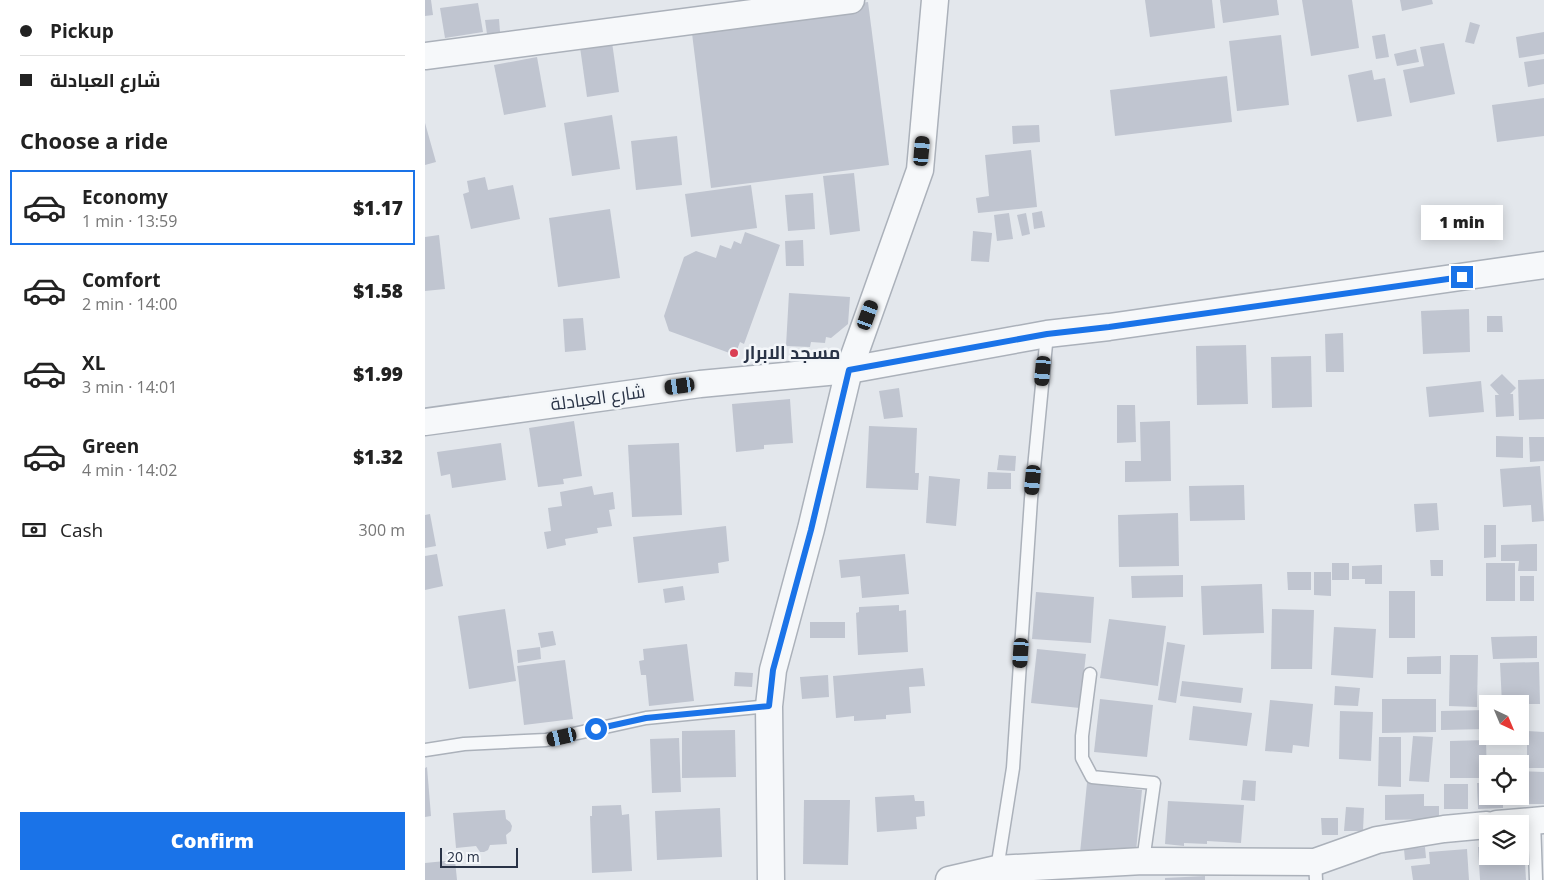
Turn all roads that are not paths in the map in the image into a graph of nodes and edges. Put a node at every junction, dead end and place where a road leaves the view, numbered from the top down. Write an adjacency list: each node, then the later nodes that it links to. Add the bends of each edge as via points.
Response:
1 (851, 0): 3 (street)
2 (935, 0): 6 (street, via 920,170)
3 (425, 56)
4 (1544, 266): 5 (street, شارع العبادلة)
5 (1047, 334): 6 (street, شارع العبادلة); 14 (lane, via 1031,499 1013,768)
6 (849, 370): 7 (street, شارع العبادلة, via 700,384); 9 (street, via 773,670)
7 (425, 422)
8 (1090, 674): 13 (lane, via 1082,758 1091,778 1154,783)
9 (769, 706): 10 (lane, via 646,718 546,740 464,744); 16 (street)
10 (425, 750)
11 (1539, 820): 18 (lane)
12 (1479, 826): 15 (street, via 1377,840)
13 (1143, 861): 14 (street); 15 (street)
14 (997, 869): 17 (street)
15 (1315, 871)
16 (771, 880)
17 (949, 880)
18 (1536, 880)

